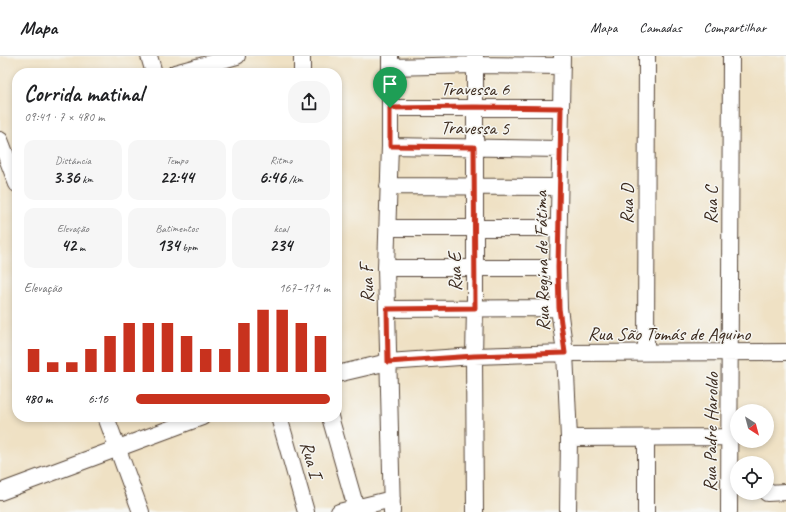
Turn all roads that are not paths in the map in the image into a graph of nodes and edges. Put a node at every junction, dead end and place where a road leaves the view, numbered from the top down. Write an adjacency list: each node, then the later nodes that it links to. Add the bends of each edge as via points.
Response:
1 (149, 56): 9 (street)
2 (237, 56): 10 (street)
3 (302, 56): 11 (street)
4 (647, 56): 32 (street, Rua D)
5 (731, 56): 35 (street, Rua C)
6 (474, 61): 7 (street); 8 (street); 12 (street, Rua E)
7 (562, 61): 14 (street, Rua Regina de Fátima)
8 (390, 62): 13 (street, Rua F)
9 (153, 68)
10 (193, 68)
11 (302, 68)
12 (474, 107): 13 (street, Travessa 6); 14 (street, Travessa 6); 17 (street, Rua E)
13 (390, 108): 16 (street, Rua F)
14 (561, 108): 18 (street, Rua Regina de Fátima)
15 (0, 140): 19 (street)
16 (390, 146): 17 (street, Travessa 5); 20 (street, Rua F)
17 (474, 147): 18 (street, Travessa 5); 22 (street, Rua E)
18 (560, 149): 21 (street, Rua Regina de Fátima)
19 (12, 171)
20 (388, 186): 22 (street); 23 (street, Rua F)
21 (559, 187): 22 (street); 25 (street, Rua Regina de Fátima)
22 (475, 188): 24 (street, Rua E)
23 (386, 228): 24 (street); 27 (street, Rua F)
24 (474, 228): 25 (street); 26 (street, Rua E)
25 (559, 228): 28 (street, Rua Regina de Fátima)
26 (474, 267): 27 (street); 28 (street); 29 (street, Rua E)
27 (386, 268): 31 (street, Rua F)
28 (558, 268): 30 (street, Rua Regina de Fátima)
29 (475, 308): 30 (street); 31 (street); 36 (street, Rua E)
30 (559, 308): 34 (street, Rua Regina de Fátima)
31 (387, 309): 37 (street, Rua F)
32 (646, 352): 34 (street, Rua São Tomás de Aquino); 35 (street, Rua São Tomás de Aquino)
33 (786, 352): 35 (street, Rua São Tomás de Aquino)
34 (565, 353): 36 (street, Rua São Tomás de Aquino); 43 (street, Rua Regina de Fátima)
35 (731, 353): 45 (street, Rua Padre Haroldo)
36 (474, 356): 37 (street, Rua São Tomás de Aquino); 55 (street, Rua E)
37 (388, 362): 38 (street, Rua São Tomás de Aquino); 50 (street, Rua F)
38 (342, 373)
39 (108, 422): 46 (street)
40 (188, 422): 46 (street)
41 (280, 422): 53 (street, Rua I)
42 (331, 422): 51 (street)
43 (569, 438): 44 (street); 56 (street, Rua Regina de Fátima)
44 (646, 438): 45 (street); 57 (street)
45 (729, 438): 58 (street, Rua Padre Haroldo)
46 (118, 448): 47 (street); 52 (street)
47 (0, 492)
48 (774, 492): 49 (street)
49 (786, 492)
50 (392, 506): 51 (street)
51 (356, 508): 54 (street)
52 (141, 512)
53 (306, 512)
54 (339, 512)
55 (475, 512)
56 (568, 512)
57 (646, 512)
58 (729, 512)

